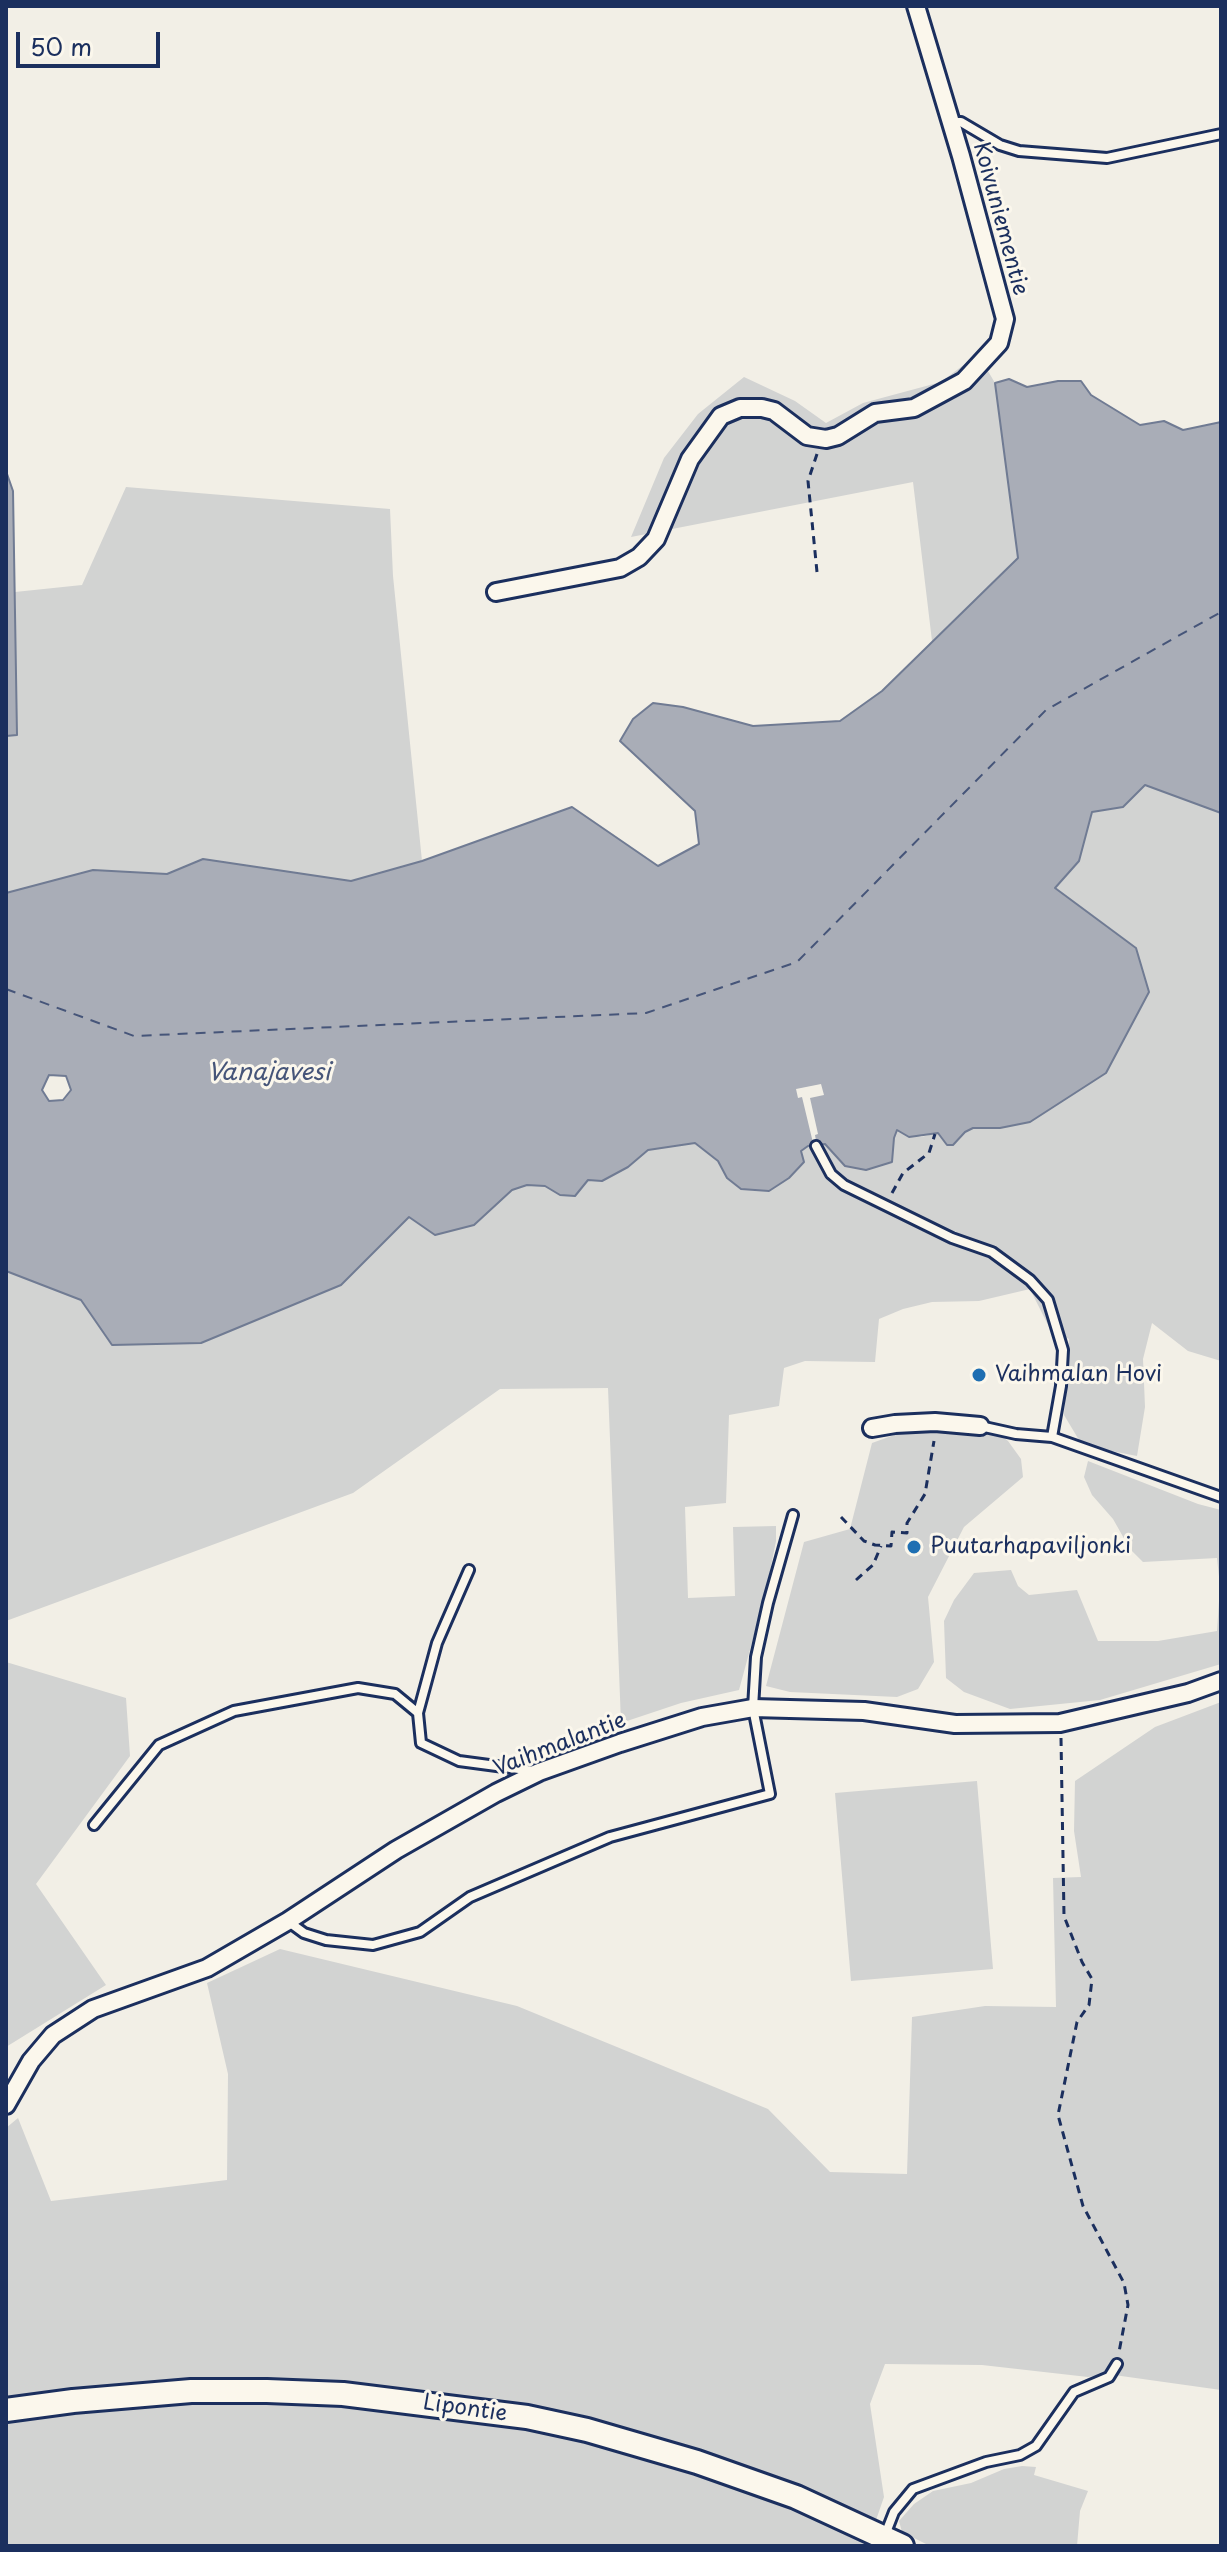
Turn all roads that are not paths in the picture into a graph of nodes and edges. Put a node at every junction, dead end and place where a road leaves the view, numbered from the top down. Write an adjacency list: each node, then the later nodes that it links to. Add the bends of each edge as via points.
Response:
1 (916, 6): 2 (street, Koivuniementie)
2 (950, 122): 3 (lane, via 961,122 1019,151 1107,158); 4 (street, Koivuniementie, via 1005,319 999,343 964,381 914,408 875,413 826,439 807,436 762,408 740,408 721,416 690,459 656,539 639,557 620,568)
3 (1221, 134)
4 (496, 592)
5 (816, 1146): 8 (lane, via 831,1174 858,1193 992,1252 1048,1300 1063,1350)
6 (980, 1426): 7 (street, via 935,1422); 8 (lane)
7 (872, 1428)
8 (1052, 1437): 9 (lane)
9 (1221, 1497)
10 (793, 1515): 13 (lane, via 756,1657)
11 (469, 1570): 14 (lane, via 437,1643)
12 (1221, 1681): 13 (street, Vaihmalantie, via 1060,1723 955,1724 864,1711)
13 (753, 1708): 15 (street, Vaihmalantie, via 702,1717); 17 (lane, via 770,1794 610,1837 470,1897 420,1932 373,1945 326,1940)
14 (418, 1713): 15 (lane, via 421,1743 459,1761); 16 (lane, via 395,1694 358,1688 234,1711 159,1745)
15 (539, 1772): 17 (street, Vaihmalantie, via 396,1850)
16 (94, 1825)
17 (288, 1921): 18 (street, Vaihmalantie, via 207,1968 93,2009 53,2035)
18 (6, 2105)
19 (1117, 2364): 21 (lane, via 1109,2377 1074,2392 1036,2446 913,2489 894,2512)
20 (6, 2410): 21 (street, Lipontie, via 191,2391 343,2394 477,2409 587,2430 697,2462 796,2497)
21 (894, 2541)

